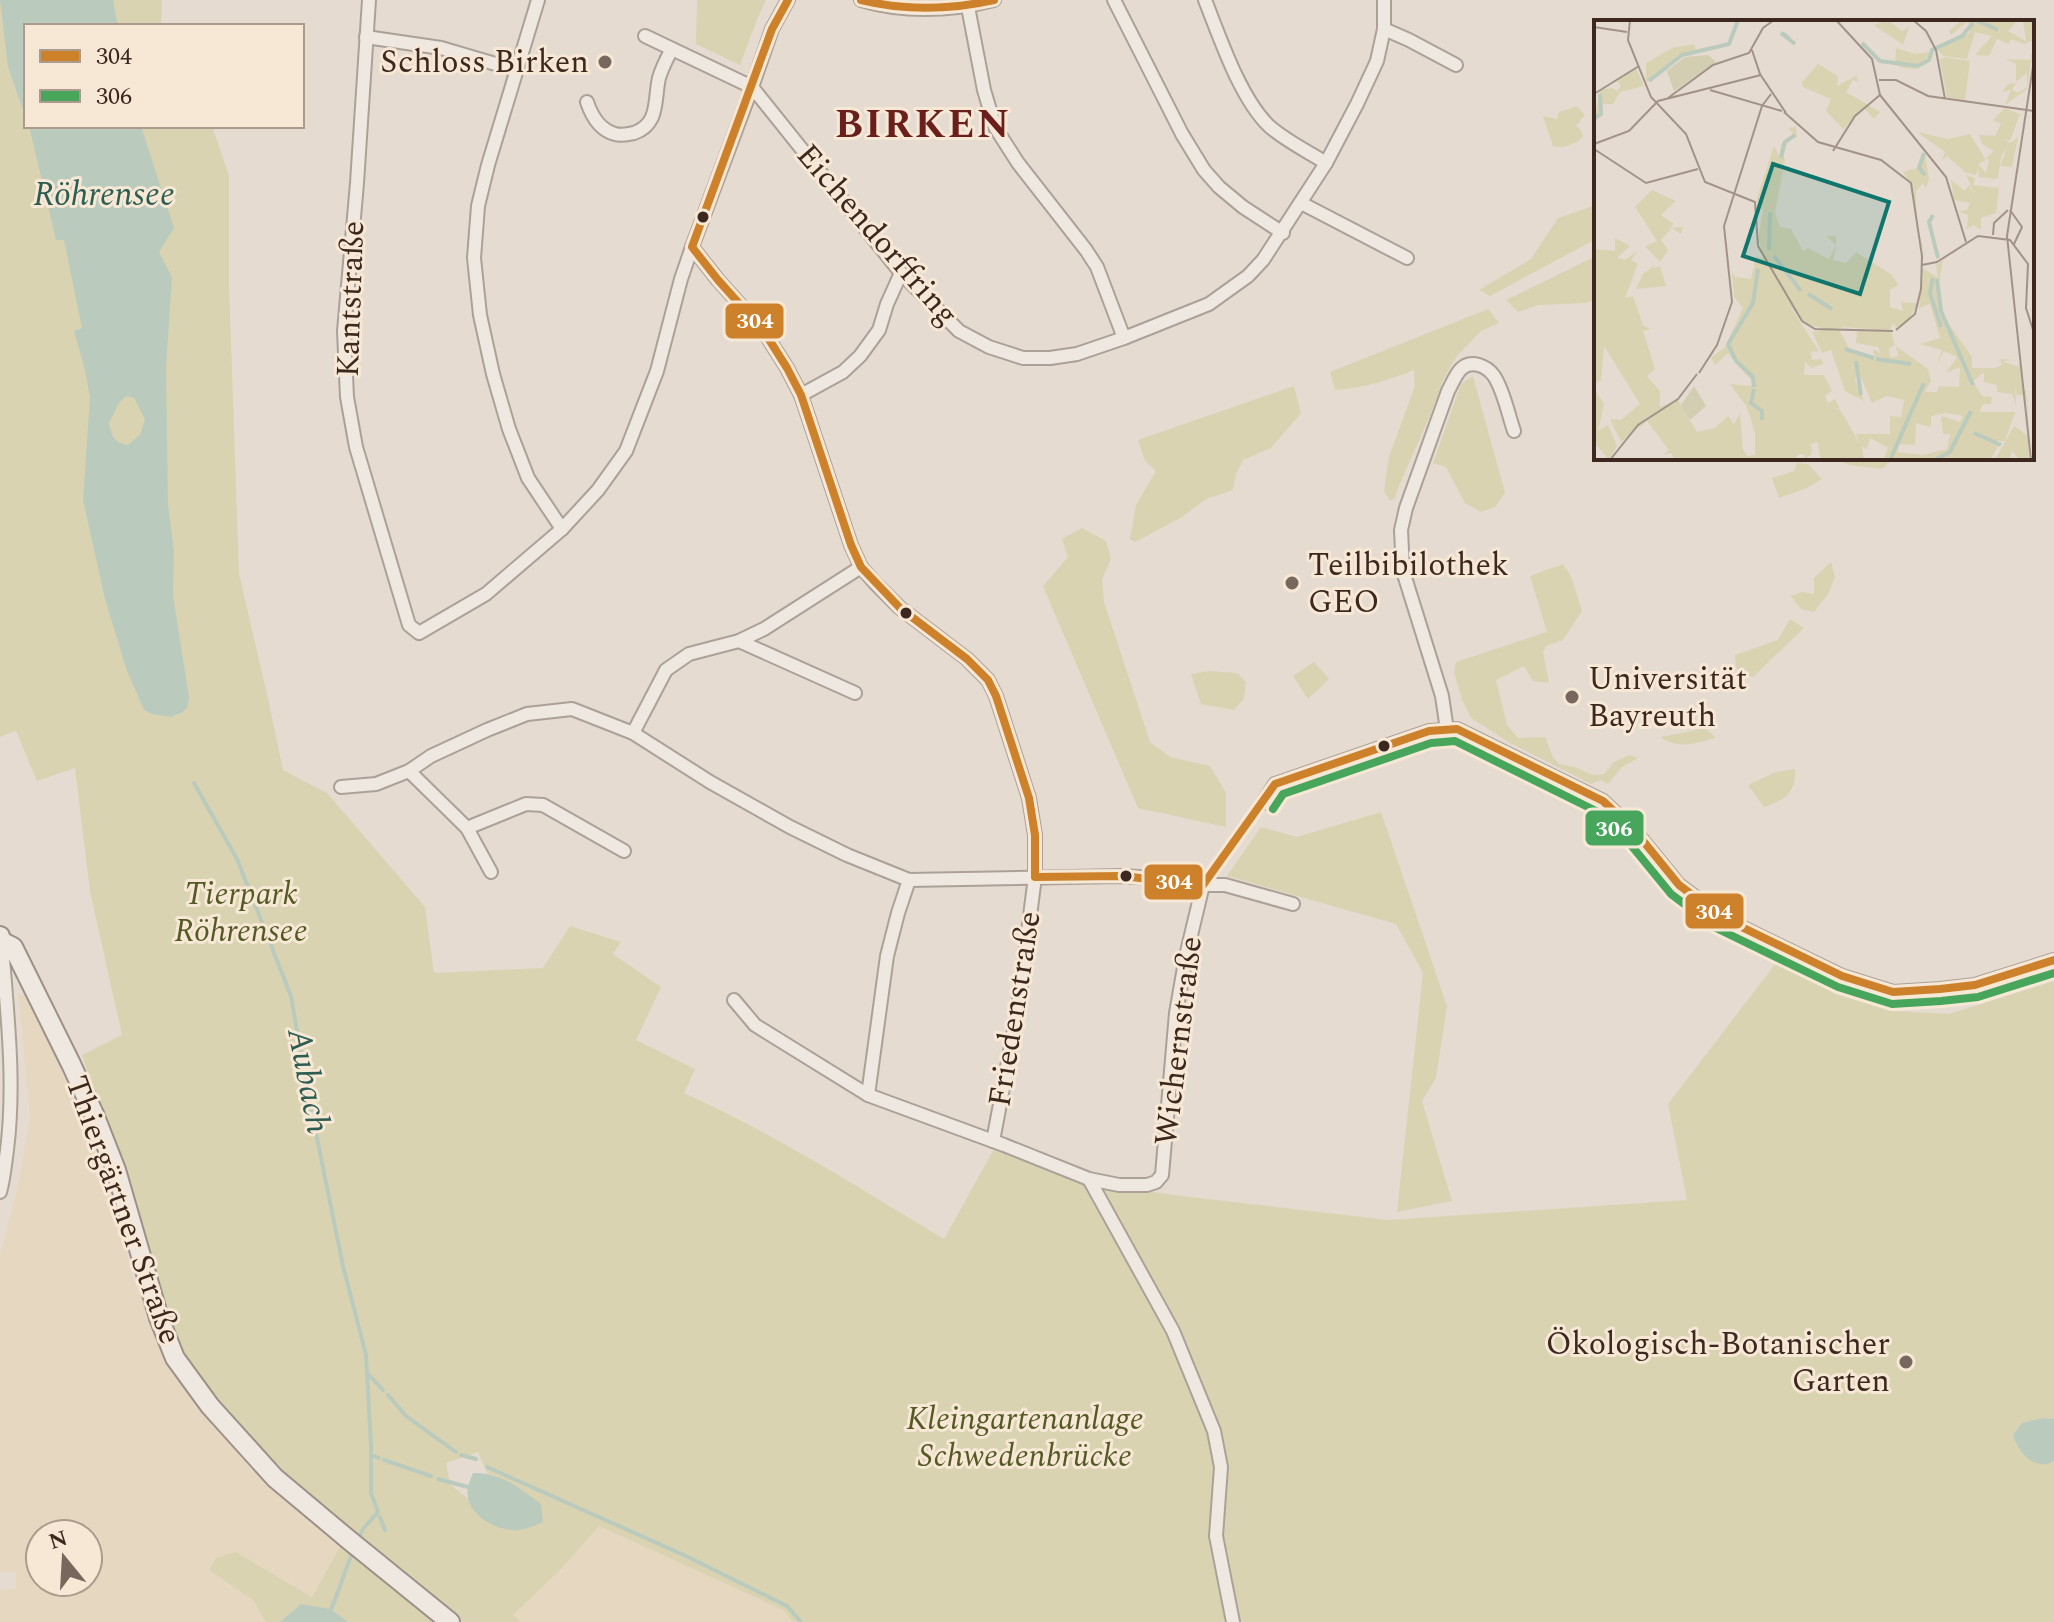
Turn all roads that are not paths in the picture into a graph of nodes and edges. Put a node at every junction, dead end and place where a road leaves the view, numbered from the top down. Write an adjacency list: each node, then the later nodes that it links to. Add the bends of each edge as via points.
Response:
1 (369, 0): 12 (street, Kantstraße)
2 (538, 0): 15 (street)
3 (788, 0): 16 (street)
4 (861, 0): 9 (street, via 933,10)
5 (994, 0): 9 (street)
6 (1114, 0): 20 (street, via 1204,170 1243,207)
7 (1205, 0): 18 (street, via 1248,99 1285,139)
8 (1384, 0): 10 (street, Eichendorffring)
9 (968, 7): 24 (street, via 995,127 1097,267)
10 (1384, 29): 14 (street); 18 (street, Eichendorffring, via 1377,61)
11 (645, 36): 13 (street)
12 (366, 37): 15 (street, via 441,48); 27 (street, Kantstraße, via 344,331 347,397 356,447 409,625 419,633 486,594)
13 (672, 49): 16 (street); 17 (street, via 647,126 623,135 607,131 595,121)
14 (1456, 65)
15 (516, 70): 27 (street, via 478,206 476,287 509,429 528,478)
16 (752, 87): 21 (street); 23 (street, Eichendorffring)
17 (587, 102)
18 (1326, 163): 19 (street, Eichendorffring)
19 (1301, 203): 20 (street, Eichendorffring); 22 (street)
20 (1283, 233): 24 (street, Eichendorffring, via 1248,276 1209,304)
21 (692, 247): 25 (street, Friedenstraße, via 763,330); 27 (street, via 657,371 626,451)
22 (1407, 258)
23 (901, 273): 24 (street, Eichendorffring, via 959,331 1023,358 1077,354); 25 (street, via 879,330 860,356)
24 (1124, 338)
25 (801, 395): 28 (street, Friedenstraße)
26 (1514, 431): 31 (street, via 1494,376 1478,365 1464,365 1448,391 1401,530 1403,571 1442,696)
27 (562, 529)
28 (861, 567): 29 (street); 39 (street, Friedenstraße, via 900,608 988,680 1029,798)
29 (739, 641): 30 (street); 32 (street, via 689,654 666,670)
30 (855, 693)
31 (1447, 730): 35 (street, via 1429,731 1275,784); 44 (street, via 1457,729 1603,801 1679,885 1712,910 1842,976 1893,992 1940,989 1975,985)
32 (633, 733): 33 (street, via 572,709 527,714); 40 (street, via 790,827)
33 (409, 771): 34 (street, via 376,784); 36 (street)
34 (341, 787)
35 (1263, 803)
36 (467, 828): 37 (street, via 526,804 543,805); 38 (street)
37 (624, 851)
38 (491, 872)
39 (1035, 877): 40 (street); 41 (street, Friedenstraße, via 1122,876); 47 (street, Friedenstraße)
40 (909, 880): 46 (street, via 887,956)
41 (1203, 885): 42 (street, via 1225,885); 48 (street, Wichernstraße, via 1176,1013 1162,1175 1147,1185)
42 (1293, 904)
43 (0, 939): 49 (street, via 11,1075); 50 (main road, Thiergärtner Straße, via 13,947 94,1114 175,1358 275,1478)
44 (2054, 960)
45 (734, 1000): 46 (street, via 755,1025)
46 (868, 1095): 47 (street)
47 (993, 1141): 48 (street)
48 (1089, 1179): 51 (street, via 1173,1331 1214,1431 1221,1467 1216,1536)
49 (0, 1192)
50 (450, 1622)
51 (1233, 1622)

